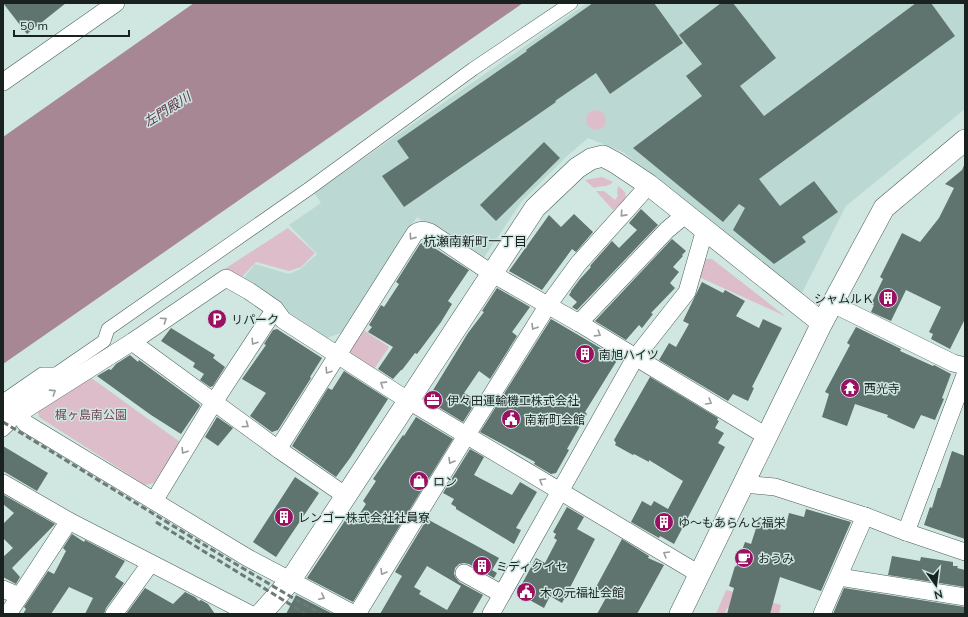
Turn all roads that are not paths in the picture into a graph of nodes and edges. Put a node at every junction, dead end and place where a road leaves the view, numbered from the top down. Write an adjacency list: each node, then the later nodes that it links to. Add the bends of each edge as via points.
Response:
1 (116, 3): 3 (street)
2 (571, 3): 18 (street, via 473,69 310,188 108,329 104,341)
3 (3, 82)
4 (965, 140): 9 (street, via 884,208)
5 (648, 185): 6 (street); 8 (street, via 603,156 591,159 577,168 535,208); 10 (street, one-way to 10, via 578,264)
6 (686, 214): 7 (street); 12 (street, via 667,230)
7 (705, 229): 13 (street); 16 (street, via 687,292)
8 (491, 273): 10 (street); 15 (street, one-way to 15, via 430,232 419,230); 21 (street)
9 (833, 304): 13 (street); 17 (street, via 952,363)
10 (548, 305): 12 (street); 25 (street, one-way to 25)
11 (275, 309): 14 (street, one-way to 11, via 226,278); 15 (street, via 283,320); 22 (street, one-way to 22)
12 (579, 323): 16 (street, one-way to 16)
13 (822, 324): 26 (street)
14 (132, 342): 22 (street); 23 (street, one-way to 14)
15 (338, 354): 21 (street, one-way to 15); 27 (street, one-way to 27)
16 (635, 358): 26 (street, one-way to 26); 30 (street)
17 (965, 366)
18 (56, 374): 20 (street, via 42,374); 23 (street, via 5,412)
19 (965, 375): 35 (street)
20 (3, 401)
21 (409, 401): 25 (street); 31 (street)
22 (214, 402): 27 (street, one-way to 27); 32 (street, one-way to 32)
23 (17, 416): 24 (street); 32 (street)
24 (3, 430)
25 (466, 436): 30 (street, one-way to 25); 51 (street, one-way to 51)
26 (766, 436): 29 (street)
27 (278, 449): 31 (street)
28 (3, 484): 34 (street)
29 (744, 484): 33 (street, via 775,487); 39 (street)
30 (559, 491): 39 (street, one-way to 30); 43 (street)
31 (346, 496): 41 (street)
32 (154, 501): 41 (street)
33 (865, 516): 35 (street); 40 (street)
34 (69, 521): 37 (street); 44 (street)
35 (906, 532): 36 (street)
36 (965, 552)
37 (150, 564): 47 (street); 48 (street)
38 (464, 573): 43 (street)
39 (699, 574): 53 (street)
40 (839, 577): 45 (street); 54 (street)
41 (290, 581): 49 (street); 50 (street, one-way to 50)
42 (3, 589): 44 (street)
43 (502, 594): 52 (street)
44 (19, 596): 46 (street)
45 (965, 597)
46 (8, 614)
47 (114, 614)
48 (250, 614)
49 (261, 614)
50 (354, 614)
51 (358, 614)
52 (491, 614)
53 (680, 614)
54 (822, 614)

